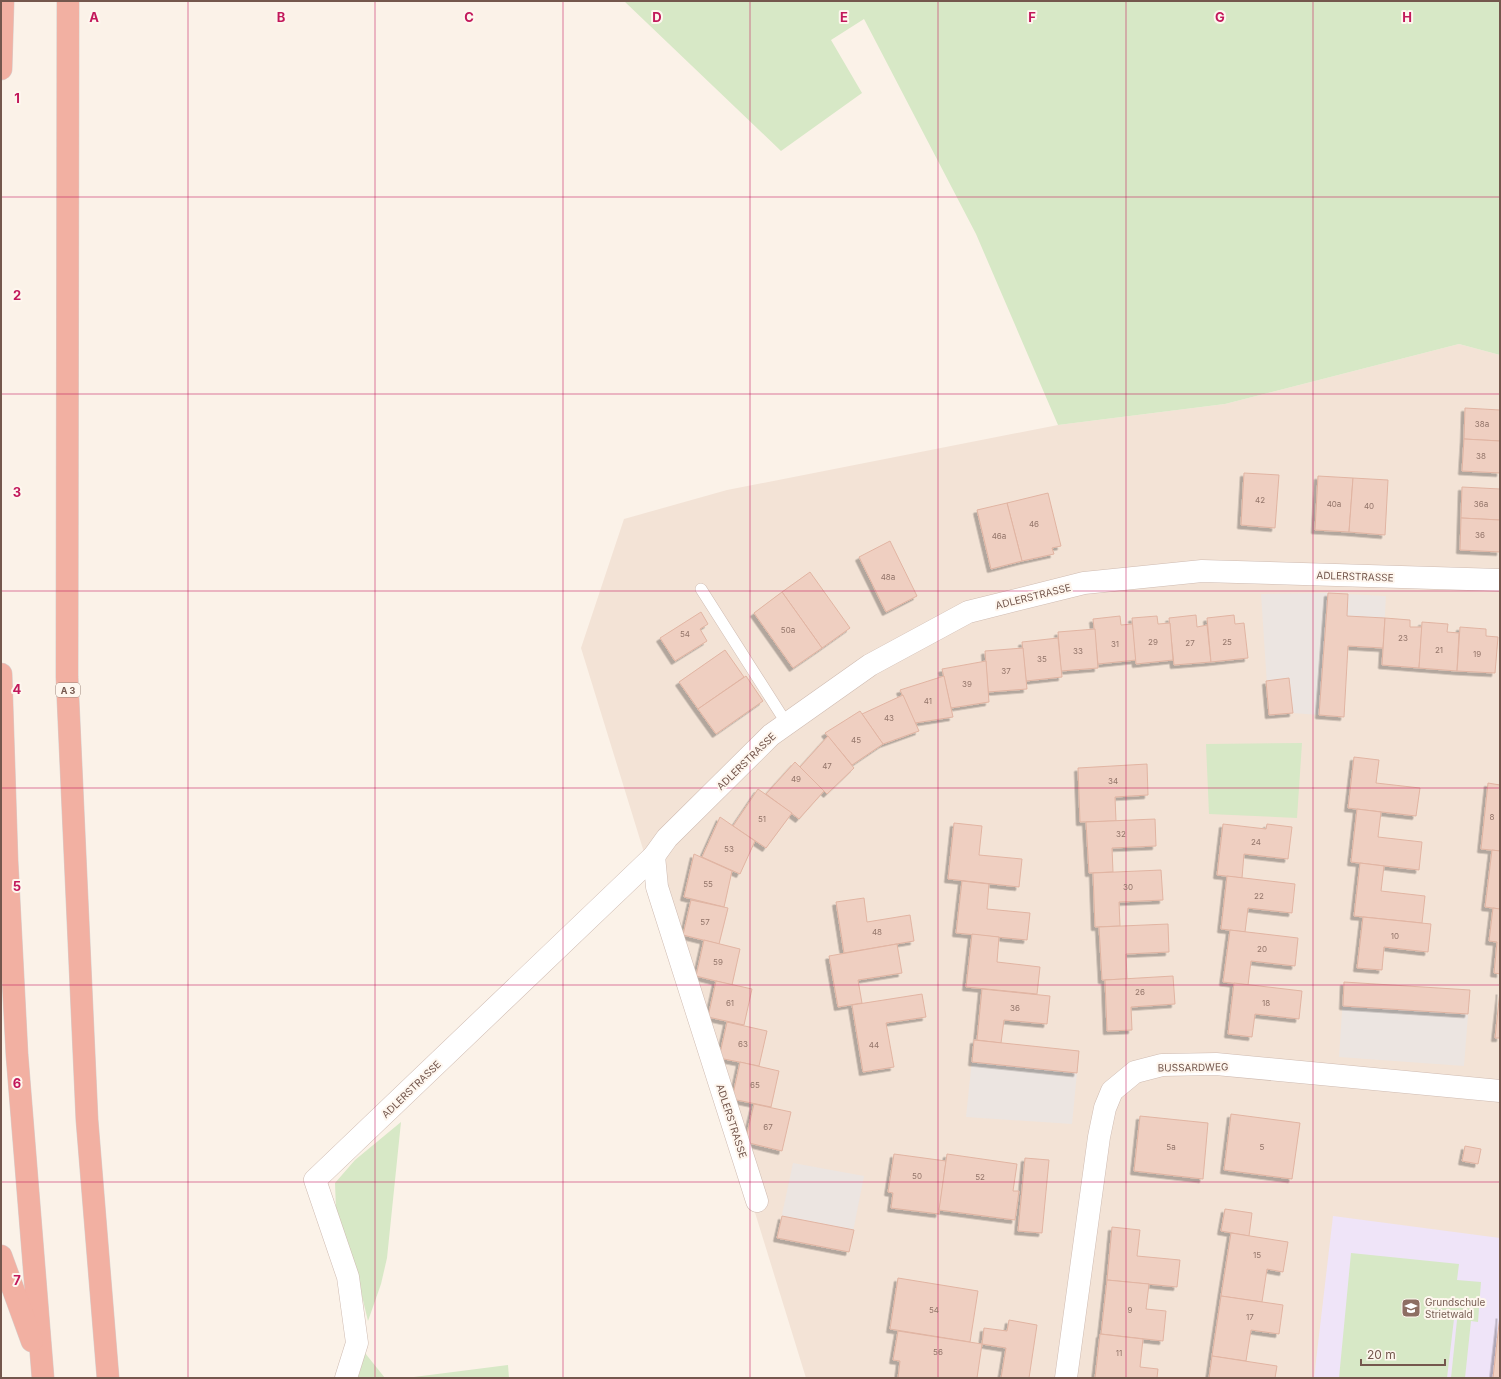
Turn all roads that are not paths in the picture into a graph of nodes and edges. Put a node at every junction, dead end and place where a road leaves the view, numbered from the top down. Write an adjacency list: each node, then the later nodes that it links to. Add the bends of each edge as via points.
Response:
1 (3, 1): 3 (highway)
2 (68, 1): 13 (highway, A 3, via 67,677 87,1120)
3 (1, 69)
4 (1500, 580): 7 (street, ADLERSTRASSE, via 1202,571 1084,584 968,612 870,664)
5 (701, 588): 7 (lane)
6 (1, 674): 12 (highway, via 17,1056)
7 (787, 724): 8 (street, ADLERSTRASSE, via 771,735 673,833)
8 (654, 856): 10 (street, ADLERSTRASSE, via 657,887); 14 (street, ADLERSTRASSE, via 316,1180 348,1277 357,1343)
9 (1500, 1091): 15 (street, BUSSARDWEG, via 1216,1064 1162,1065 1135,1072 1112,1091 1105,1108)
10 (757, 1201)
11 (1, 1256): 12 (highway)
12 (42, 1372)
13 (108, 1378)
14 (346, 1378)
15 (1066, 1378)

